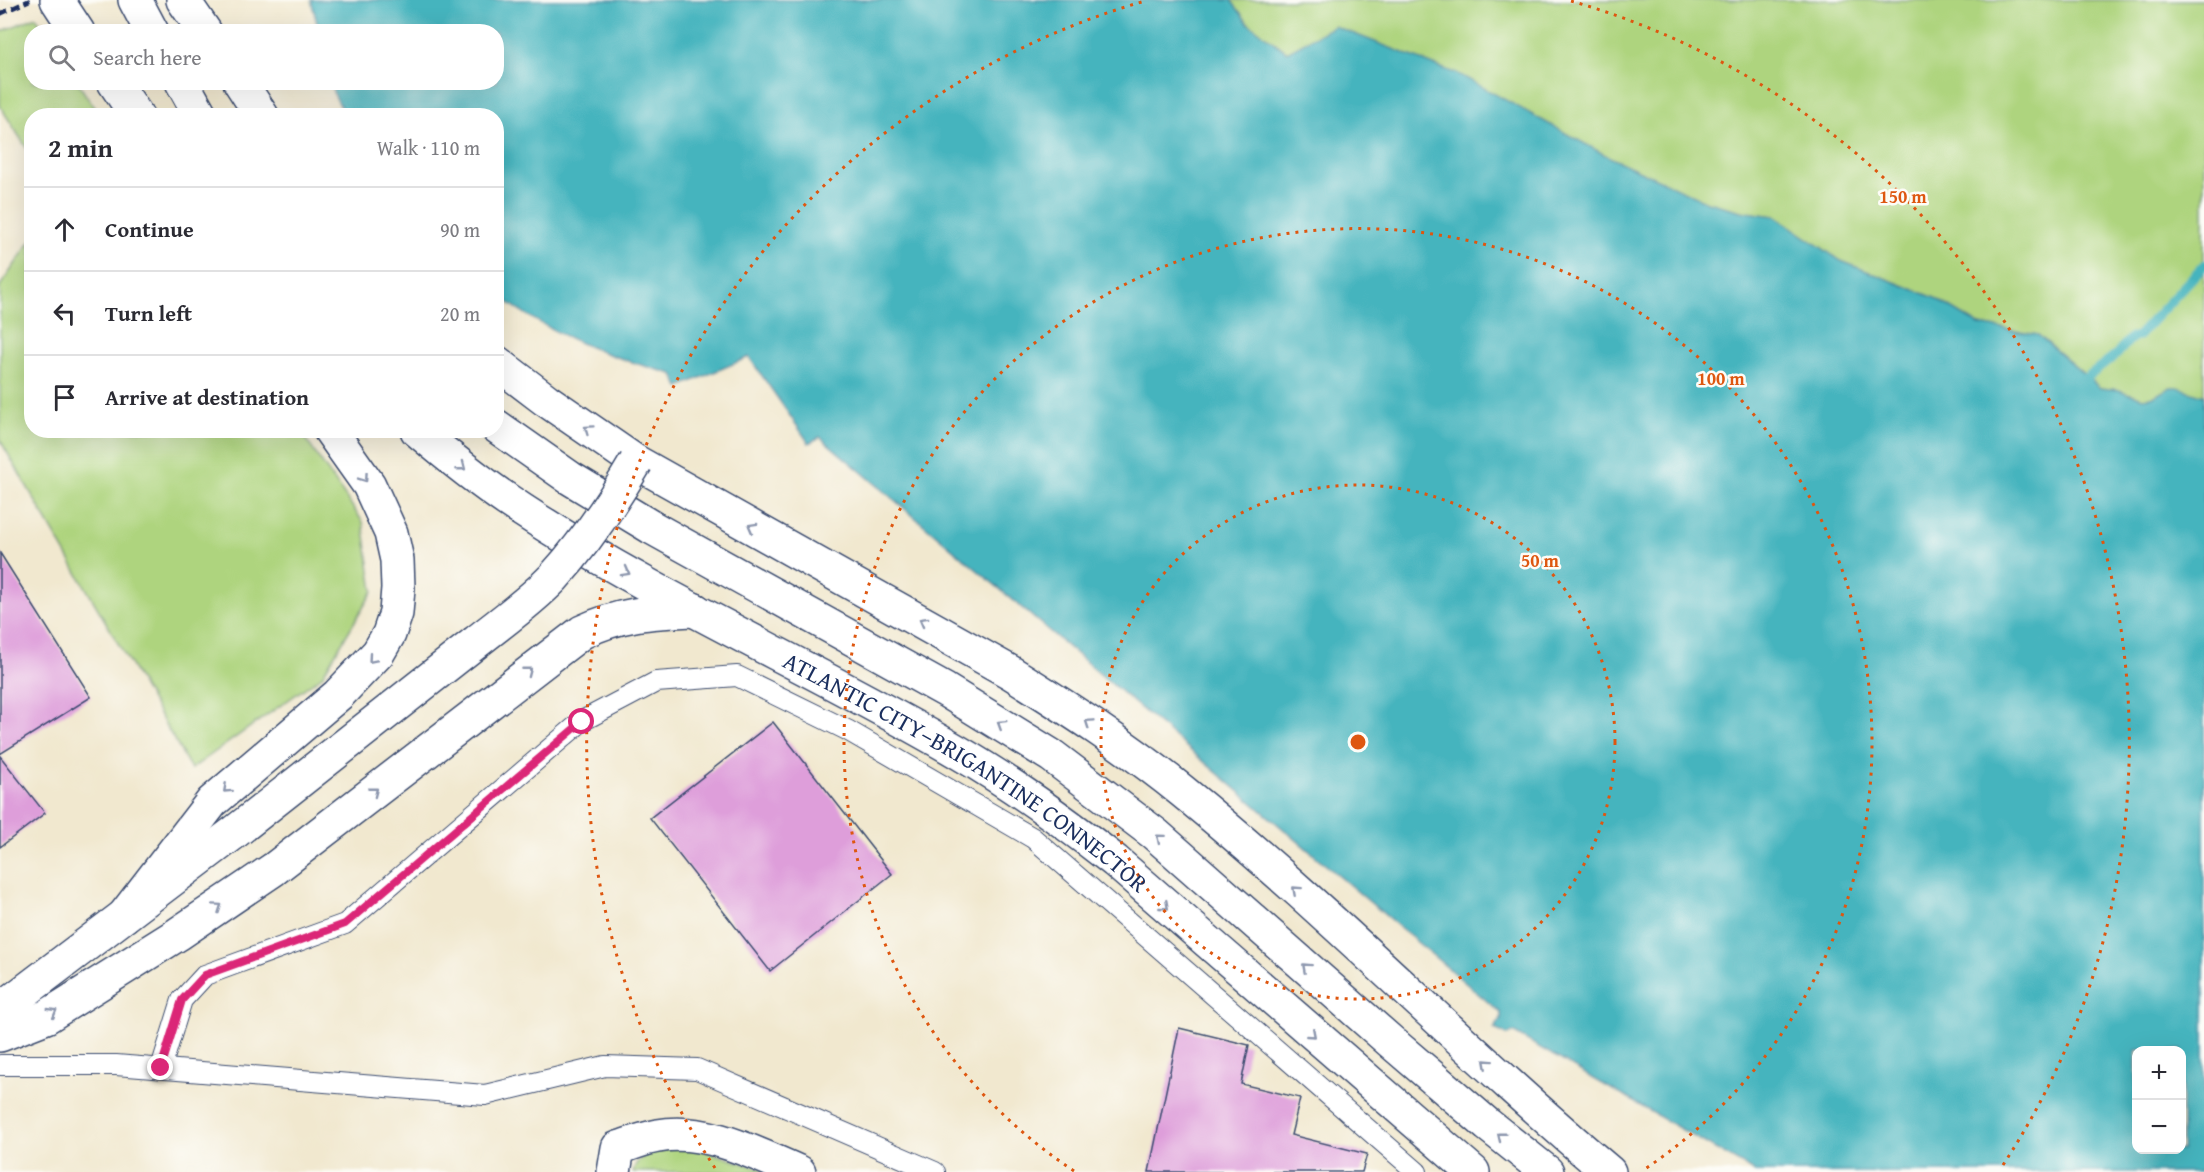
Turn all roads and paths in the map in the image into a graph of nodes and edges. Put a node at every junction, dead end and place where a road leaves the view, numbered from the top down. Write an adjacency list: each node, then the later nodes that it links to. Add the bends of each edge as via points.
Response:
1 (135, 0): 2 (main road)
2 (148, 24)
3 (108, 90): 7 (main road)
4 (119, 90): 8 (main road)
5 (186, 90): 9 (main road)
6 (245, 90): 10 (main road)
7 (118, 108)
8 (132, 108)
9 (197, 108)
10 (257, 108)
11 (504, 368): 15 (main road, one-way to 11)
12 (504, 432): 27 (main road, ATLANTIC CITY–BRIGANTINE CONNECTOR, one-way to 12, via 1398,1048 1155,834 1052,756 945,690 651,527)
13 (336, 438): 17 (main road, one-way to 17, via 369,485 391,533 398,588 389,634 378,653 338,695 212,802)
14 (427, 438): 16 (main road, ATLANTIC CITY–BRIGANTINE CONNECTOR, one-way to 16, via 521,509)
15 (636, 462): 17 (main road, bridge, via 607,511 551,579 475,643); 28 (main road, one-way to 15, via 1266,862 1137,757 1010,672)
16 (694, 610): 19 (main road, one-way to 16, via 46,1017 265,875 582,632 619,617); 26 (main road, ATLANTIC CITY–BRIGANTINE CONNECTOR, one-way to 26, via 959,753 1066,822)
17 (124, 916): 18 (main road)
18 (0, 1010)
19 (0, 1035)
20 (0, 1065): 21 (lane)
21 (161, 1068): 24 (lane, via 485,1095 605,1065 697,1070); 25 (lane, via 182,1000 205,975 345,924 582,722 656,682 737,676 847,730 1034,838)
22 (616, 1160): 23 (main road, via 657,1136 691,1135 731,1145)
23 (799, 1172)
24 (935, 1172)
25 (1417, 1172)
26 (1473, 1172)
27 (1547, 1172)
28 (1609, 1172)

